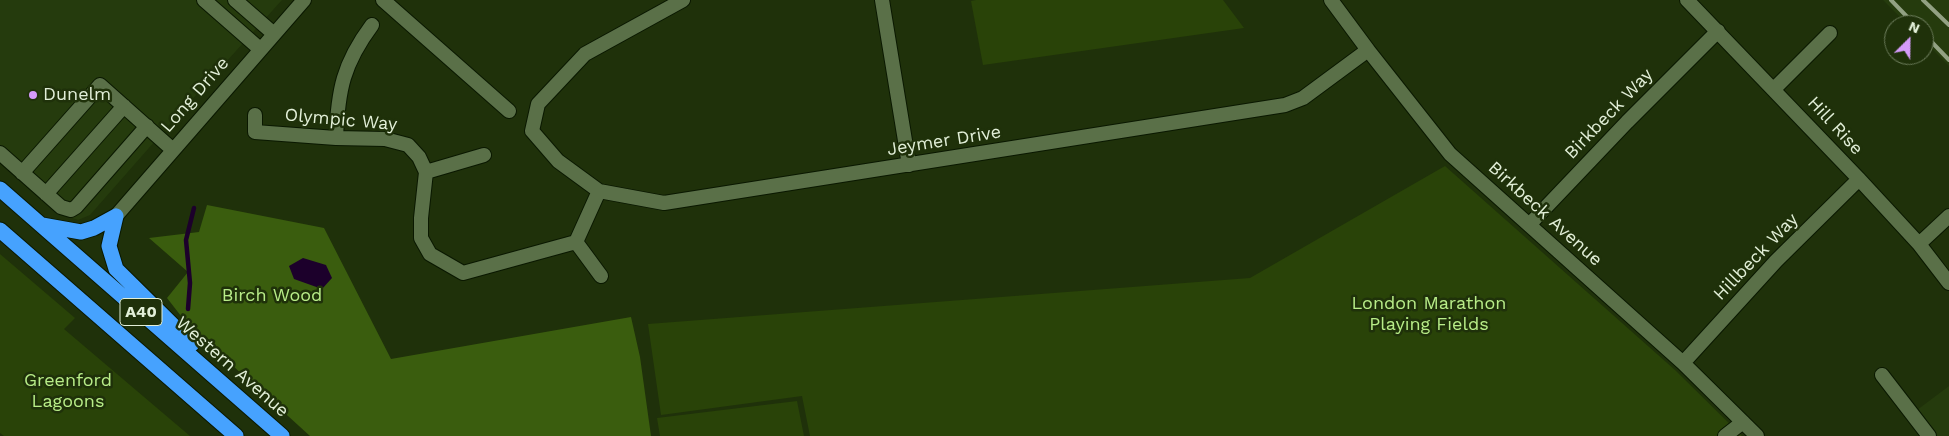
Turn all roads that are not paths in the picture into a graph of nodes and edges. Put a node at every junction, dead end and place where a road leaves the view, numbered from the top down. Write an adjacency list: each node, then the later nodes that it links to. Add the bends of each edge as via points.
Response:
1 (204, 0): 13 (street)
2 (235, 0): 12 (street)
3 (304, 0): 12 (street, Long Drive)
4 (383, 0): 17 (street)
5 (683, 0): 29 (street, Jeymer Drive, via 585,54 538,104 532,131 558,161)
6 (882, 0): 24 (street)
7 (1331, 0): 14 (street, Birkbeck Avenue)
8 (1687, 0): 10 (street, Hill Rise)
9 (372, 25): 20 (street, via 344,74 337,102)
10 (1718, 31): 15 (street, Hill Rise); 34 (street, Birkbeck Way)
11 (1830, 33): 15 (street)
12 (274, 34): 13 (street, Long Drive)
13 (260, 49): 21 (street, Long Drive)
14 (1368, 50): 24 (street, Jeymer Drive, via 1303,98 1285,105); 34 (street, Birkbeck Avenue, via 1450,154)
15 (1774, 88): 27 (street, Hill Rise)
16 (124, 106): 19 (street); 26 (street, via 100,84); 30 (street)
17 (509, 111)
18 (255, 115): 20 (street, Olympic Way, via 255,132)
19 (147, 126): 21 (street); 30 (street, via 76,207 66,210)
20 (336, 138): 25 (street, Olympic Way, via 385,139 408,145)
21 (173, 150): 31 (street, Long Drive)
22 (0, 153): 26 (street)
23 (484, 155): 25 (street)
24 (909, 165): 29 (street, Jeymer Drive, via 664,203)
25 (426, 172): 36 (street, via 421,238 430,254 463,273)
26 (22, 173): 30 (street)
27 (1859, 179): 37 (street, Hill Rise); 40 (street, Hillbeck Way, via 1776,261)
28 (0, 189): 33 (highway, Western Avenue / A40)
29 (599, 190): 36 (street)
30 (46, 194)
31 (116, 216): 33 (highway, via 81,232); 44 (highway, via 109,246 116,269)
32 (1949, 216): 37 (street)
33 (41, 225): 44 (highway, Western Avenue / A40)
34 (1529, 225): 40 (street, Birkbeck Avenue)
35 (0, 230): 43 (highway, A40)
36 (576, 242): 38 (street)
37 (1919, 244): 39 (street, Hill Rise)
38 (601, 276)
39 (1949, 283)
40 (1683, 363): 42 (street, Birkbeck Avenue)
41 (1882, 375): 47 (street)
42 (1743, 422): 45 (street); 46 (street, Birkbeck Avenue)
43 (236, 436)
44 (283, 436)
45 (1725, 436)
46 (1757, 436)
47 (1929, 436)

